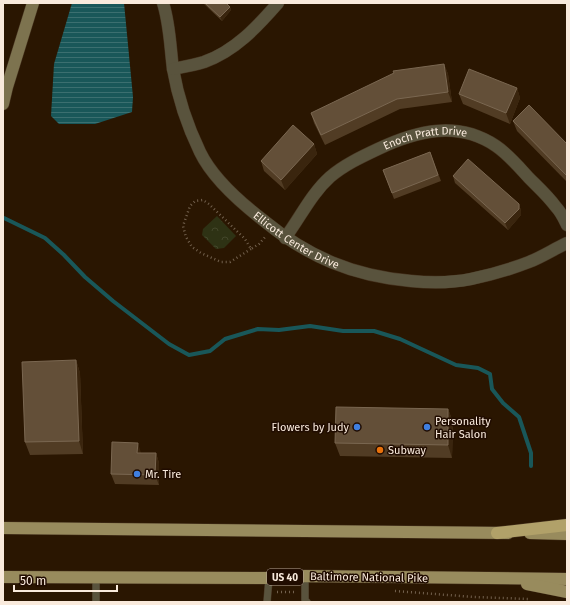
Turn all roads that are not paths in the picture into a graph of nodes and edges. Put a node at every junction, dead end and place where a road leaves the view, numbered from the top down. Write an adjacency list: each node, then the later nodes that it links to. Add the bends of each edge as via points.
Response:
1 (33, 3): 5 (main road)
2 (164, 3): 4 (street, Ellicott Center Drive)
3 (272, 5): 4 (street, via 240,43 221,55)
4 (173, 69): 7 (street, Ellicott Center Drive, via 183,114 201,153 220,181)
5 (3, 104)
6 (567, 225): 7 (street, Enoch Pratt Drive, via 557,207 521,168 496,146 475,136 440,130 416,134 390,143 340,170 312,197)
7 (286, 238): 8 (street, Ellicott Center Drive, via 330,263 356,272 390,280 448,283 529,262)
8 (567, 243)
9 (567, 525): 11 (highway)
10 (3, 528): 11 (main road)
11 (498, 533): 12 (main road)
12 (567, 534)
13 (305, 576): 16 (main road, Baltimore National Pike / US 40); 17 (main road, Baltimore National Pike / US 40); 22 (lane)
14 (3, 577): 15 (main road, Baltimore National Pike / US 40)
15 (96, 577): 16 (main road, Baltimore National Pike / US 40); 20 (lane)
16 (269, 578): 21 (lane)
17 (503, 579): 18 (main road, Baltimore National Pike / US 40); 19 (main road)
18 (567, 579)
19 (567, 592)
20 (96, 602)
21 (267, 602)
22 (306, 602)

